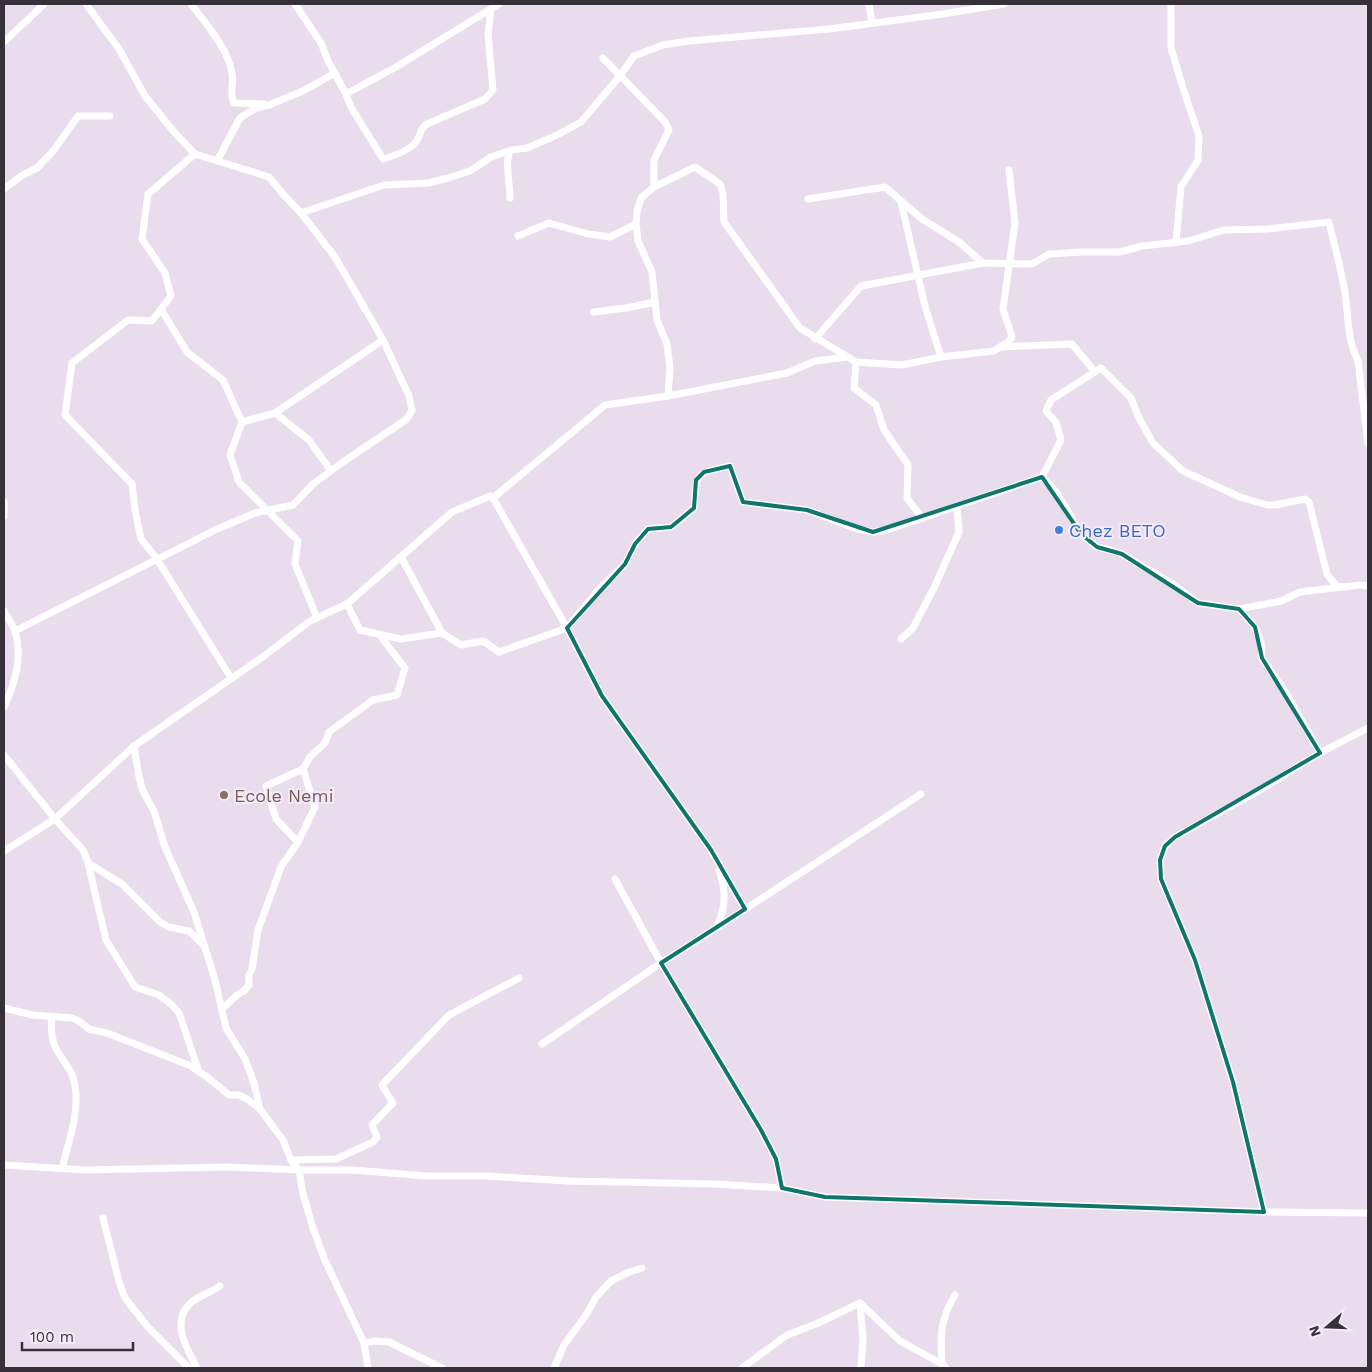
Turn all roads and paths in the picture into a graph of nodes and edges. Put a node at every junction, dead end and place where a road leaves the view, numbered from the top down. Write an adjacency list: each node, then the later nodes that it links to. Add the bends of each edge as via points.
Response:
1 (44, 4): 12 (street)
2 (86, 4): 20 (street, via 119,49 145,96)
3 (191, 4): 17 (street, via 217,36 232,72 231,97 234,103)
4 (295, 4): 14 (street, via 321,43)
5 (499, 4): 10 (street)
6 (870, 4): 11 (street)
7 (1004, 4): 9 (street)
8 (1171, 4): 31 (street, via 1172,48 1199,136 1198,160 1181,187)
9 (961, 7): 11 (street)
10 (491, 9): 16 (street); 16 (street, via 488,34 493,90 485,99 425,124 418,139 407,150 383,158)
11 (872, 23): 15 (street, via 663,45 634,56)
12 (4, 42)
13 (603, 58): 15 (street)
14 (335, 73): 16 (street); 17 (street)
15 (620, 76): 19 (street, via 581,122 527,148); 23 (street, via 669,130 654,160)
16 (346, 94)
17 (269, 105): 21 (street, via 256,108 240,118)
18 (110, 116): 24 (street, via 78,116 37,168)
19 (511, 150): 25 (street, via 507,163); 28 (street, via 491,157 470,171 448,178 429,183 384,184)
20 (195, 154): 21 (street); 36 (street, via 148,194 142,240 165,273 172,296)
21 (217, 161): 28 (street, via 269,177)
22 (1009, 170): 33 (street, via 1015,223)
23 (654, 187): 29 (street, via 641,198); 38 (street, via 695,167 720,184 724,222 800,328)
24 (4, 189)
25 (510, 198)
26 (808, 199): 27 (street, via 886,187)
27 (901, 202): 32 (street, via 959,242); 34 (street)
28 (301, 213): 39 (street, via 335,258)
29 (636, 224): 30 (street, via 610,237 549,223); 35 (street, via 638,241 652,272)
30 (518, 236)
31 (1176, 242): 33 (street, via 1120,252 1048,254 1032,264); 48 (street, via 1224,230 1329,222 1345,289 1348,331 1358,360)
32 (983, 263): 33 (street); 34 (street)
33 (1011, 263): 40 (street, via 1003,309 1012,337)
34 (918, 274): 38 (street, via 861,286); 42 (street)
35 (654, 302): 37 (street); 45 (street, via 670,368)
36 (161, 309): 47 (street, via 187,352 222,380); 58 (street, via 152,321 128,320 72,363 65,415 132,484 141,539)
37 (594, 312)
38 (815, 339): 41 (street)
39 (383, 340): 46 (street); 49 (street, via 409,396 412,410 407,419)
40 (1000, 347): 42 (street, via 994,351); 44 (street, via 1072,344)
41 (848, 357): 43 (street); 45 (street, via 815,361 787,373)
42 (941, 357): 43 (street, via 902,365)
43 (856, 362): 56 (street, via 854,388 876,405 884,430 908,465 907,498)
44 (1094, 372): 50 (street, via 1051,400 1046,411 1056,422 1061,440); 60 (street, via 1101,368 1131,398 1153,443 1183,471 1240,497 1267,505 1305,499 1309,502 1327,574 1336,586)
45 (668, 396): 51 (street, via 605,405)
46 (275, 413): 47 (street); 49 (street, via 309,440)
47 (242, 422): 54 (street, via 230,455 239,482)
48 (1368, 443)
49 (331, 471): 54 (street, via 293,505)
50 (1042, 477): 53 (street); 62 (street, via 1057,493 1081,534 1097,547 1122,554 1198,603)
51 (492, 498): 57 (street, via 490,496 452,512); 65 (street)
52 (4, 502): 55 (street)
53 (956, 506): 56 (street); 69 (street, via 959,532 913,628)
54 (268, 510): 58 (street, via 215,530); 64 (street, via 298,541 295,564)
55 (4, 516)
56 (922, 518): 65 (street, via 873,532 807,510 743,502 730,466 704,472 696,480 694,508 671,526 648,529 635,544 626,564 601,587)
57 (401, 556): 61 (street); 67 (street)
58 (156, 559): 66 (street); 70 (street)
59 (1368, 586): 60 (street)
60 (1345, 587): 62 (street, via 1300,592 1281,601)
61 (347, 604): 64 (street); 68 (street, via 360,630)
62 (1239, 609): 74 (street, via 1255,627 1261,642 1262,658)
63 (4, 611): 66 (street)
64 (317, 618): 70 (street)
65 (567, 628): 67 (street, via 499,652 483,641 461,645); 80 (street, via 602,696)
66 (15, 631): 71 (street, via 19,664)
67 (442, 633): 68 (street, via 401,639)
68 (380, 634): 76 (street, via 405,668 397,695 373,700 329,732 325,743)
69 (901, 639)
70 (231, 678): 73 (street)
71 (4, 707)
72 (1368, 728): 74 (street)
73 (134, 746): 78 (street); 86 (street, via 143,791 194,912)
74 (1320, 753): 100 (street, via 1175,837 1165,846 1160,860 1161,878 1195,960 1233,1082)
75 (4, 754): 78 (street)
76 (303, 769): 79 (street, via 315,807); 79 (street, via 266,786 276,819)
77 (921, 794): 84 (street)
78 (55, 819): 81 (street); 82 (street, via 79,844)
79 (298, 842): 90 (street, via 281,867 258,930 249,985)
80 (711, 850): 84 (street); 85 (street, via 725,885 723,911)
81 (4, 851)
82 (88, 863): 86 (street, via 122,884 160,922 169,928 189,931); 93 (street, via 106,940 135,987 160,995 179,1013)
83 (615, 879): 87 (street)
84 (745, 909): 85 (street)
85 (715, 929): 87 (street)
86 (204, 946): 90 (street)
87 (660, 963): 92 (street); 99 (street, via 761,1130 776,1159)
88 (519, 978): 95 (street, via 449,1015 382,1084 393,1103 372,1125 377,1137 374,1142 336,1159)
89 (4, 1008): 91 (street)
90 (222, 1009): 94 (street, via 226,1028 245,1059)
91 (52, 1017): 93 (street, via 72,1018 89,1029 122,1038); 97 (street, via 54,1043 76,1088 75,1114)
92 (542, 1044)
93 (199, 1072): 94 (street, via 229,1095 247,1098)
94 (260, 1109): 95 (street, via 283,1140)
95 (291, 1160): 98 (street)
96 (4, 1165): 97 (street)
97 (62, 1168): 98 (street)
98 (299, 1170): 99 (street); 107 (street, via 303,1194 324,1258)
99 (782, 1188): 100 (street, via 825,1197)
100 (1264, 1212): 101 (street)
101 (1368, 1213)
102 (103, 1218): 109 (street, via 125,1298 147,1326)
103 (642, 1268): 113 (street, via 611,1281 596,1297 564,1345)
104 (220, 1286): 110 (street, via 186,1308 180,1322)
105 (955, 1295): 108 (street, via 940,1331)
106 (860, 1303): 108 (street, via 900,1341); 114 (street, via 786,1335); 115 (street)
107 (364, 1344): 111 (street); 112 (street, via 375,1340 389,1342)
108 (944, 1366)
109 (189, 1368)
110 (197, 1368)
111 (368, 1368)
112 (442, 1368)
113 (554, 1368)
114 (742, 1368)
115 (861, 1368)

